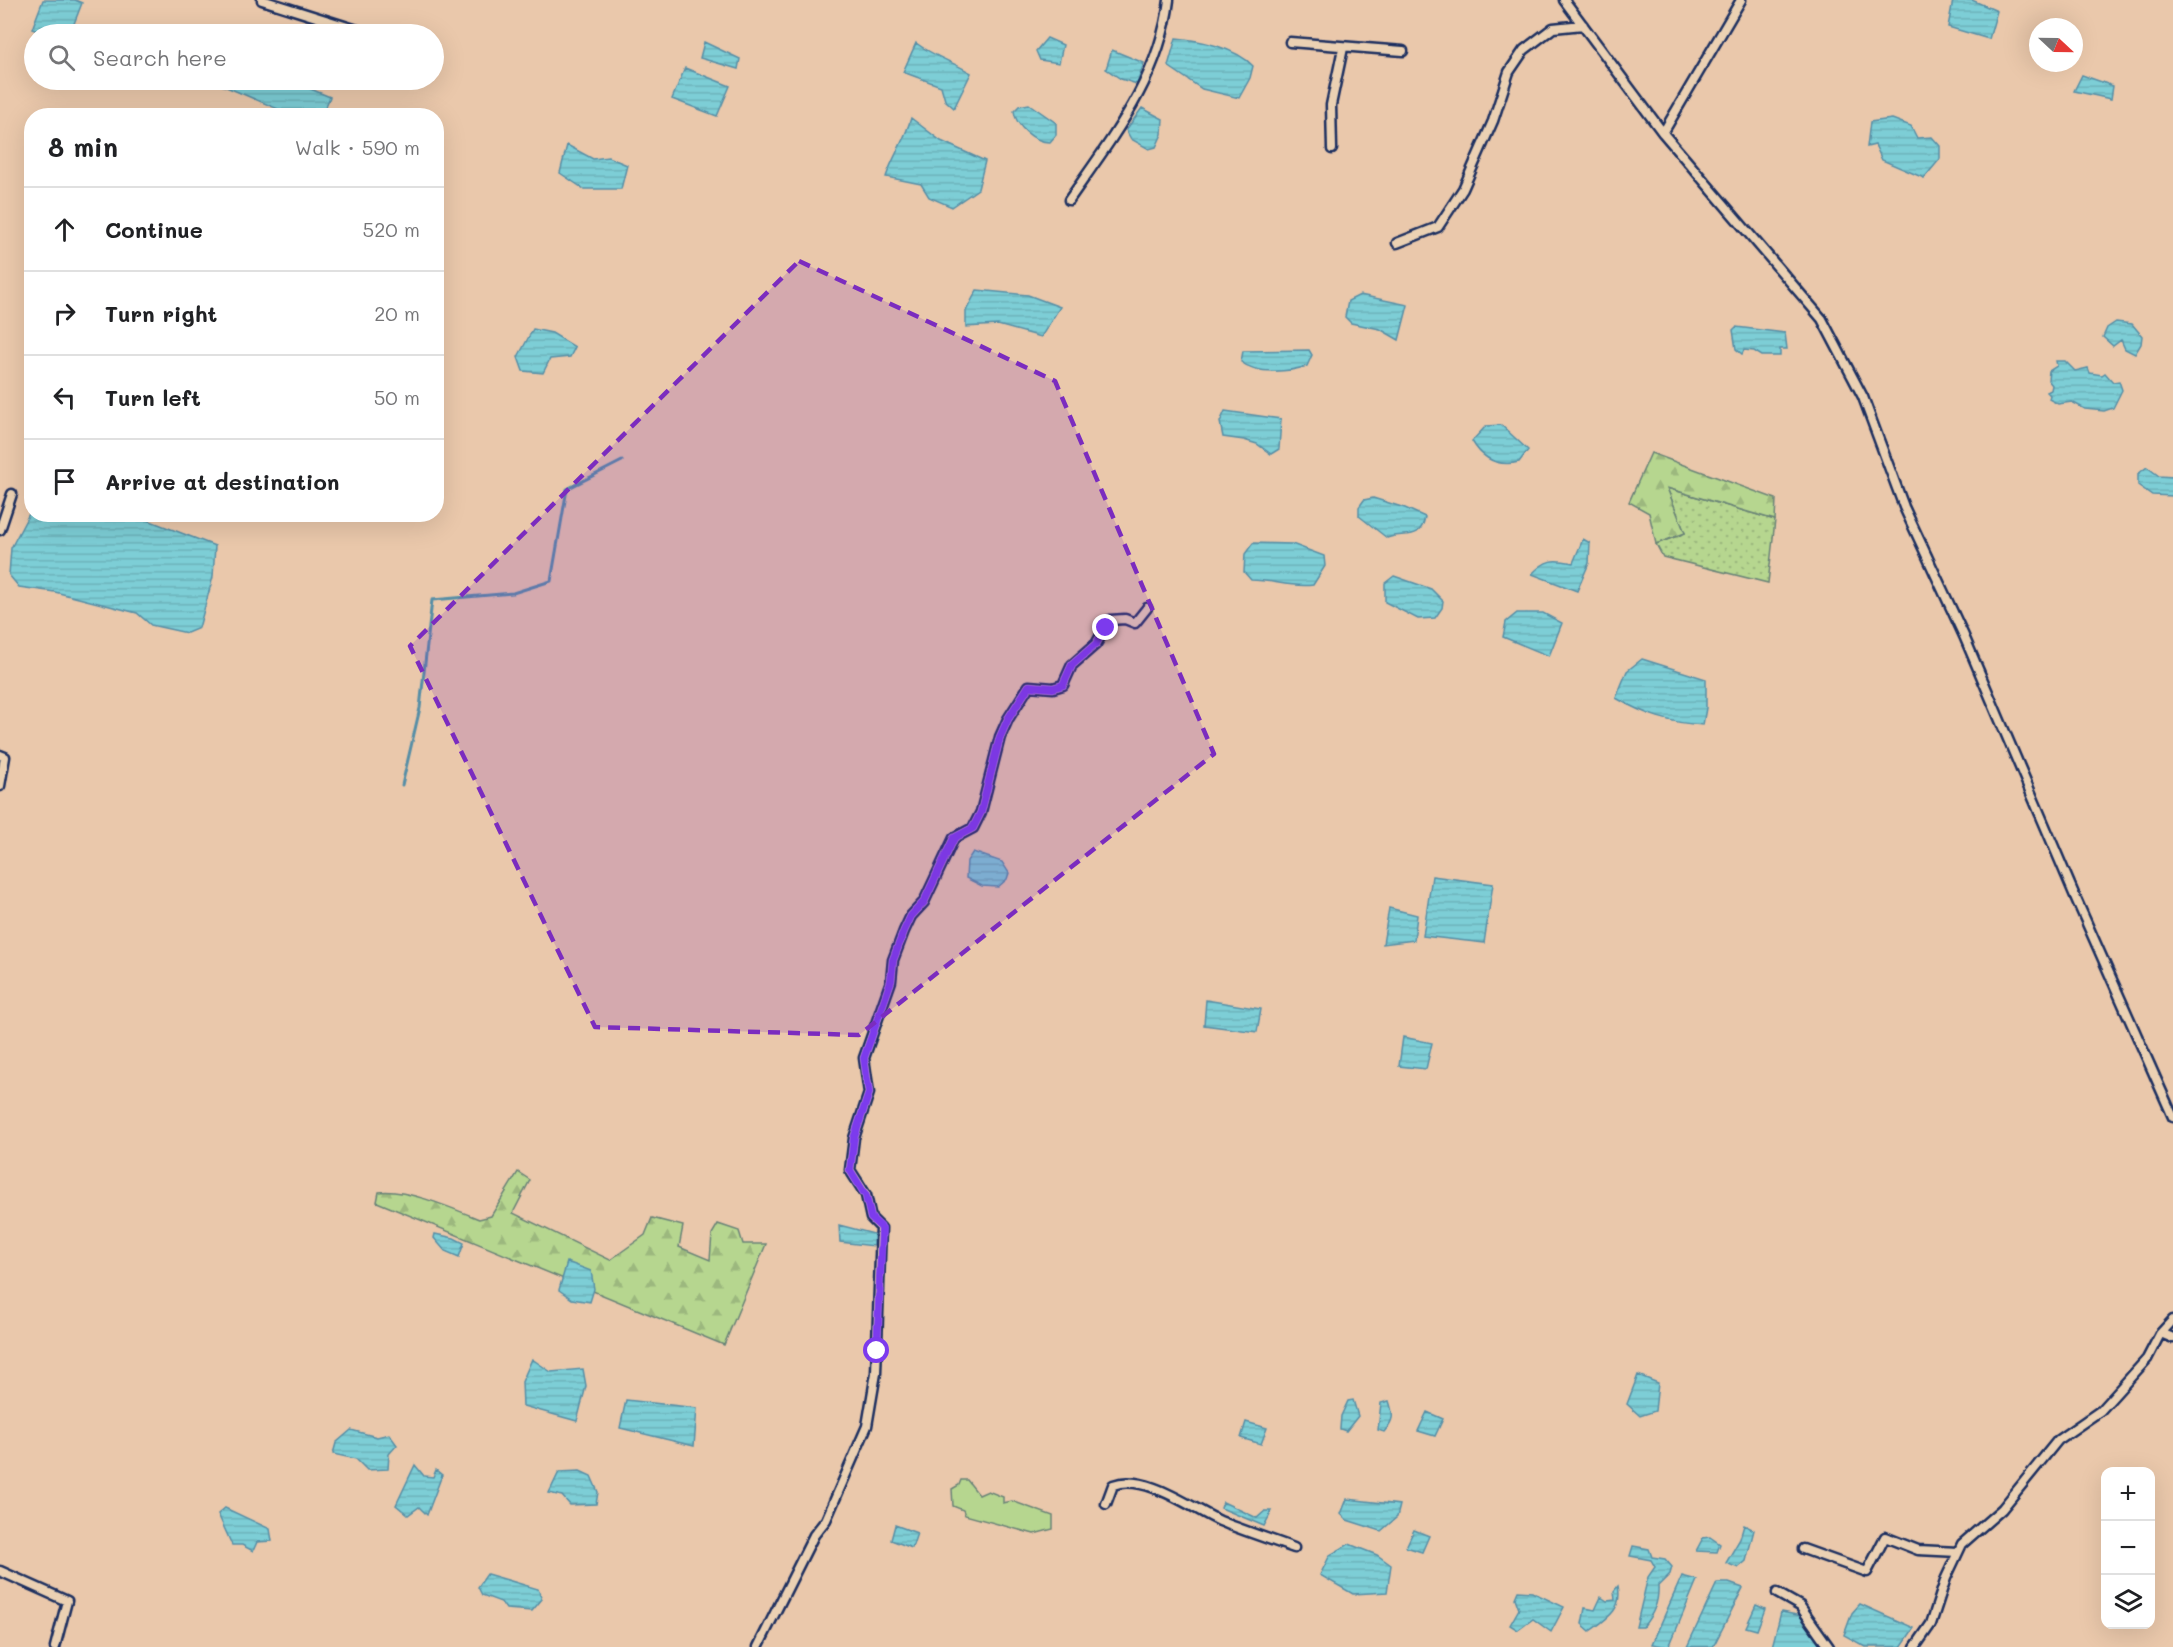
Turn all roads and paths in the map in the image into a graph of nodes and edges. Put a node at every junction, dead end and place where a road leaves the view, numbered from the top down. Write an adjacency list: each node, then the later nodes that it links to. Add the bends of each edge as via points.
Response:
1 (262, 0): 5 (street)
2 (1169, 0): 12 (street, via 1166,26 1140,94)
3 (1564, 0): 6 (street)
4 (1741, 0): 10 (street)
5 (338, 24)
6 (1583, 25): 10 (street); 13 (street, via 1553,28 1524,50 1509,72 1493,121 1463,189 1438,227)
7 (1290, 42): 8 (street)
8 (1343, 48): 9 (street); 11 (street, via 1331,105)
9 (1403, 51)
10 (1664, 133): 19 (street, via 1822,319 1863,397 1904,507)
11 (1332, 149)
12 (1069, 200)
13 (1397, 243)
14 (12, 494): 15 (street)
15 (0, 530)
16 (1147, 608): 30 (street, via 1135,623 1110,620 1096,644 1072,665 1063,685 1029,686 1000,737 981,812 973,828 954,838 897,950 891,981 864,1058 869,1093 854,1138 850,1170 866,1196 871,1218 882,1228 876,1372 867,1426 826,1520 814,1535)
17 (0, 755): 18 (street, via 5,757)
18 (0, 786)
19 (2173, 1118)
20 (2173, 1320): 21 (street)
21 (2162, 1333): 22 (street); 26 (street, via 2147,1359 2100,1411 2058,1440 2002,1509)
22 (2173, 1338)
23 (1106, 1504): 24 (street, via 1113,1485 1123,1481 1177,1496 1219,1520)
24 (1294, 1548)
25 (1803, 1549): 26 (street, via 1867,1572 1885,1538 1918,1550)
26 (1958, 1551): 32 (street, via 1931,1624)
27 (0, 1572): 29 (street, via 67,1601)
28 (1777, 1593): 31 (street, via 1800,1605)
29 (55, 1647)
30 (758, 1647)
31 (1829, 1647)
32 (1916, 1647)

